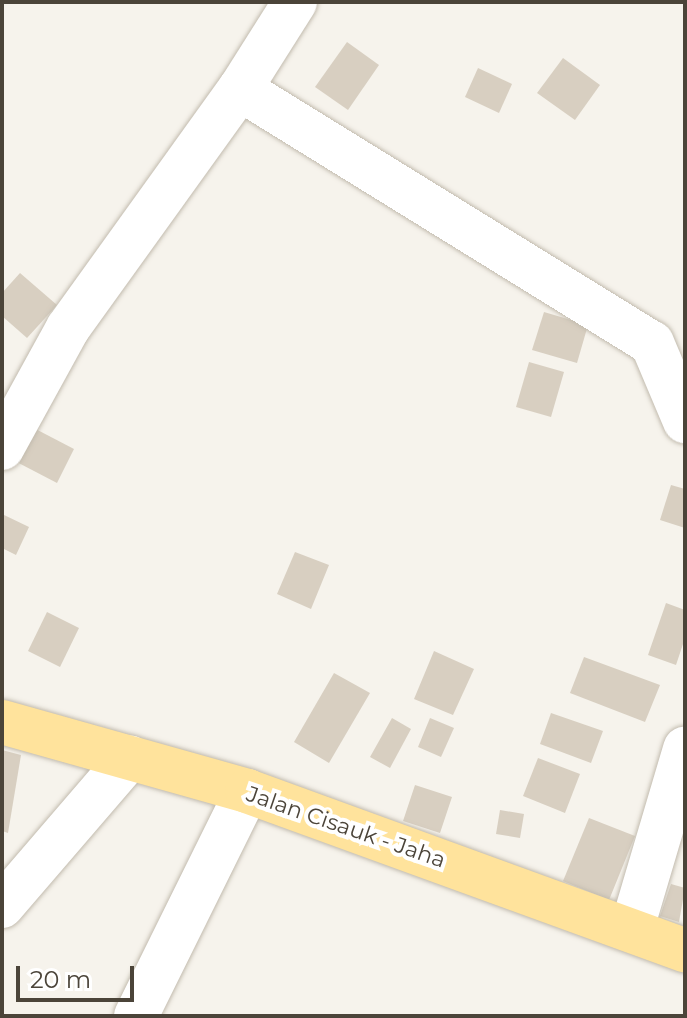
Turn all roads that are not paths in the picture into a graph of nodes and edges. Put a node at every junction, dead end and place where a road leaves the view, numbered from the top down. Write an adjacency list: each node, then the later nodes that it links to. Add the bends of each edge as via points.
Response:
1 (295, 2): 2 (street)
2 (240, 89): 3 (street, via 652,343 662,356); 4 (street, via 68,328)
3 (685, 421)
4 (2, 448)
5 (2, 722): 7 (main road, Jalan Cisauk - Jaha)
6 (685, 749): 10 (street)
7 (130, 757): 8 (main road, Jalan Cisauk - Jaha); 9 (street)
8 (247, 791): 10 (main road, Jalan Cisauk - Jaha); 12 (street)
9 (2, 906)
10 (632, 928): 11 (main road, Jalan Cisauk - Jaha)
11 (685, 950)
12 (136, 1016)

